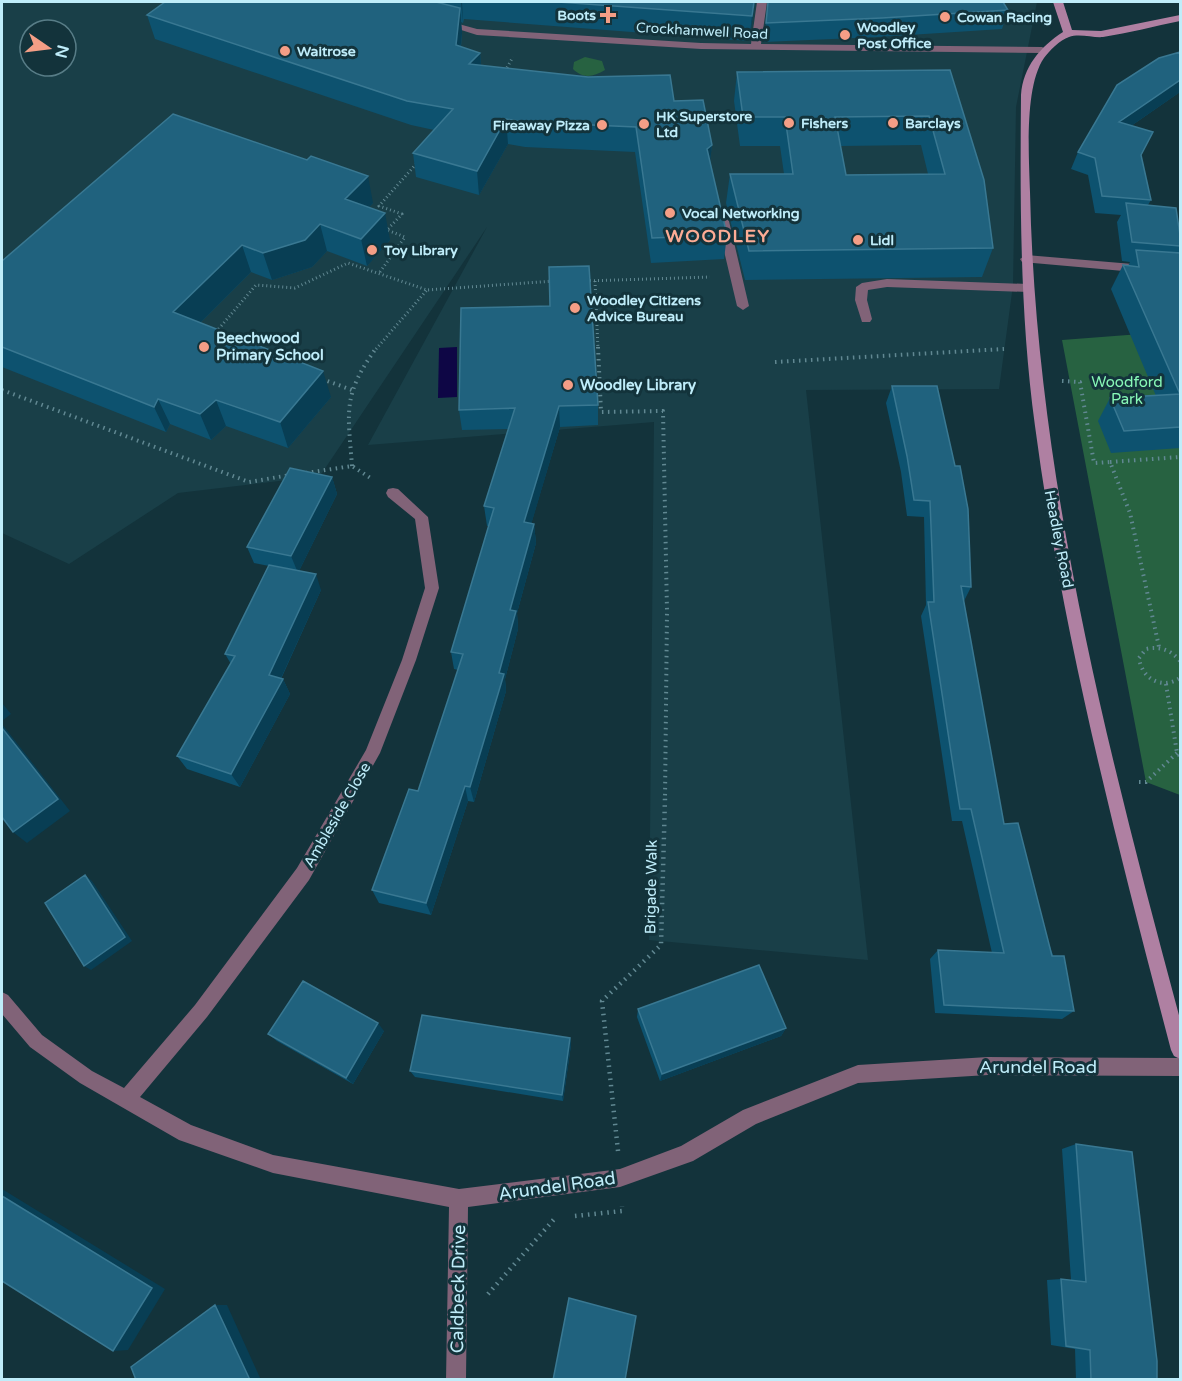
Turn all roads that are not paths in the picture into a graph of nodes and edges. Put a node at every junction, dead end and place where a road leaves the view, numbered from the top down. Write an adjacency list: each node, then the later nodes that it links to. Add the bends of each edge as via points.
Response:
1 (762, 2): 7 (street)
2 (1058, 2): 5 (street)
3 (1180, 18): 5 (street, via 1101,34)
4 (428, 19): 6 (street, Crockhamwell Road, via 477,32)
5 (1068, 33): 8 (street)
6 (701, 46): 7 (street, Crockhamwell Road); 9 (street)
7 (755, 48): 8 (street, Crockhamwell Road)
8 (1042, 50): 11 (street, Headley Road, via 1028,82 1024,162)
9 (702, 58)
10 (720, 208): 14 (street)
11 (1026, 260): 12 (street); 13 (street, Headley Road)
12 (1180, 272)
13 (1028, 288): 15 (street, via 887,283 862,287); 18 (street, Headley Road, via 1034,375 1054,520 1110,782)
14 (742, 306)
15 (866, 319)
16 (393, 493): 20 (street, Ambleside Close, via 421,517 432,588 372,753 303,874 201,1011)
17 (2, 1001): 20 (street, Arundel Road, via 36,1041)
18 (1180, 1050)
19 (1180, 1066): 21 (street, Arundel Road, via 988,1066 858,1074 750,1118 686,1154 620,1178)
20 (126, 1100): 21 (street, Arundel Road, via 186,1132 273,1164)
21 (459, 1199): 22 (street, Caldbeck Drive)
22 (456, 1380)

